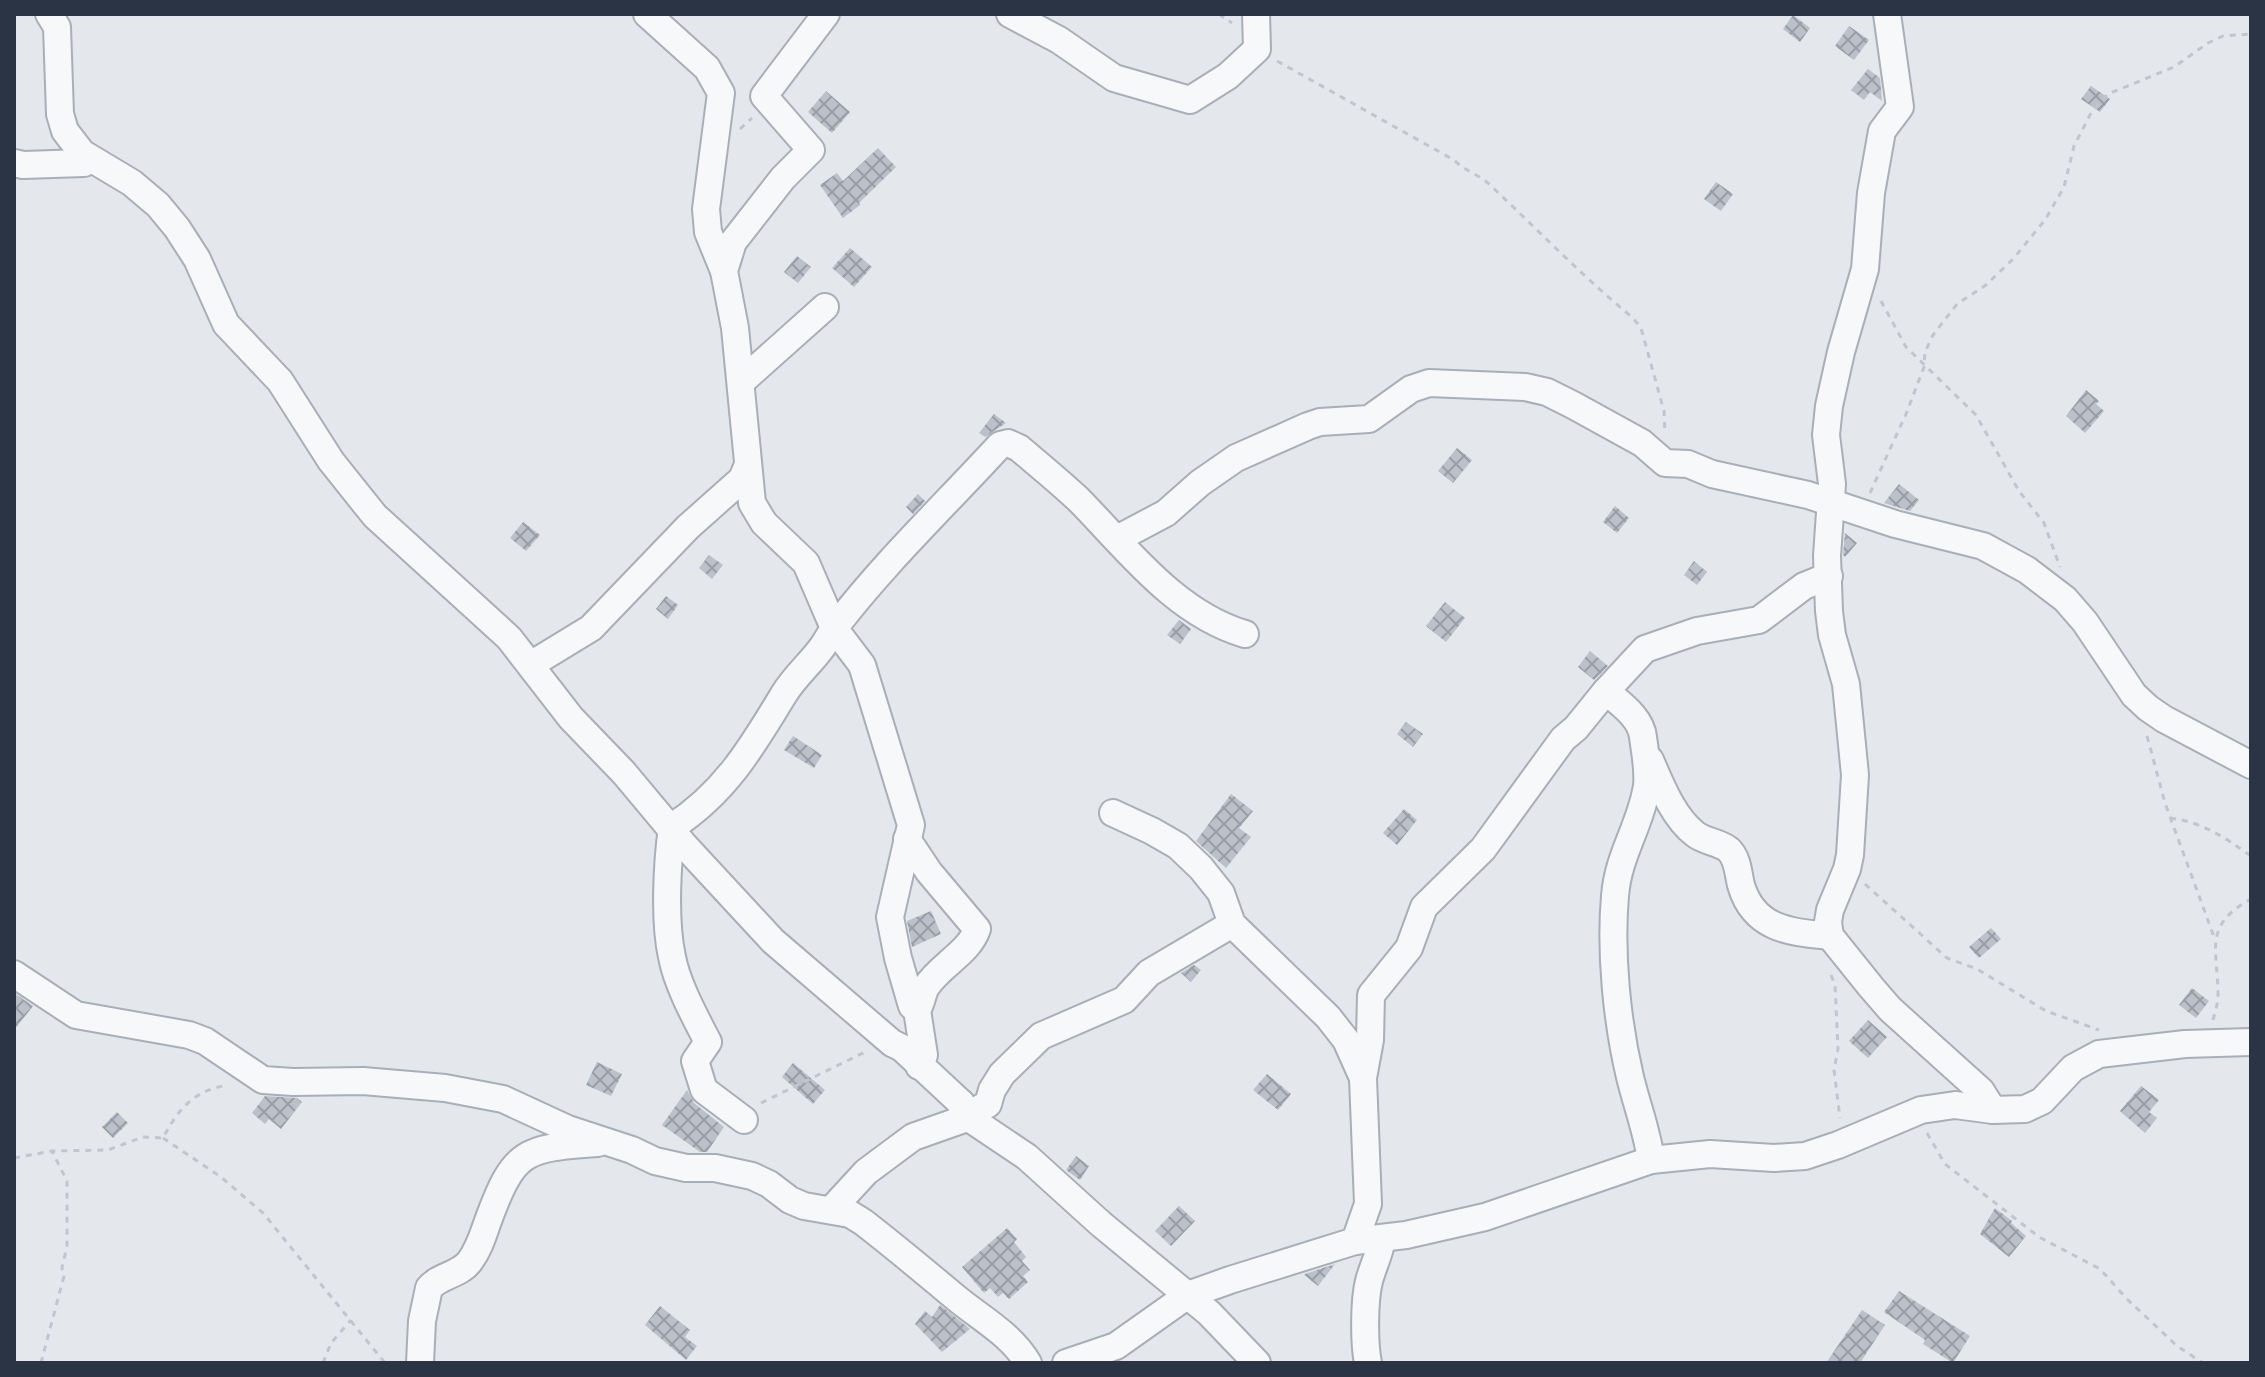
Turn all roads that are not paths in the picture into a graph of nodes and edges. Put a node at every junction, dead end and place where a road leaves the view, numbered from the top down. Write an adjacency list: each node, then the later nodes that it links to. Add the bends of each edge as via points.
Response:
1 (49, 14): 7 (street, via 57,27 60,114)
2 (647, 14): 9 (street, via 707,68 721,93 706,209 714,251)
3 (826, 14): 9 (street, via 764,96 811,150 733,242)
4 (1010, 14): 5 (street, via 1114,78 1190,100 1257,49)
5 (1256, 14)
6 (1887, 14): 13 (street, via 1900,107 1882,131 1865,269 1829,406)
7 (82, 153): 8 (street, via 84,163); 18 (street, via 158,205 197,259 226,324 280,381 331,461 375,516)
8 (14, 163)
9 (724, 271): 11 (street)
10 (825, 307): 11 (street)
11 (741, 382): 12 (street)
12 (747, 467): 16 (street, via 757,515 806,563); 18 (street, via 742,479 591,628)
13 (1832, 502): 14 (street, via 1688,464 1665,463 1642,443 1547,392 1496,384 1429,383 1411,389 1369,419 1320,422 1252,450 1200,483 1166,513); 15 (street); 21 (street, via 1983,546 2027,570 2085,622 2134,695 2164,719)
14 (1117, 539): 16 (street, via 1019,448 1000,445); 17 (street, via 1198,613)
15 (1829, 576): 19 (street, via 1804,586 1759,620 1697,631 1645,649); 26 (street, via 1832,635 1846,684 1854,753 1855,802 1847,869 1830,910)
16 (834, 628): 23 (street, via 717,790); 24 (street, via 862,665 911,825)
17 (1245, 634)
18 (532, 664): 23 (street, via 571,718)
19 (1606, 691): 20 (street, via 1638,722); 31 (street, via 1563,739 1483,849 1424,907 1409,948 1371,995)
20 (1644, 746): 26 (street, via 1686,826 1727,848 1735,859 1750,906 1784,931); 36 (street, via 1647,789 1622,855 1614,926 1626,1054)
21 (2251, 765)
22 (1113, 813): 25 (street, via 1178,846 1221,893)
23 (672, 827): 30 (street, via 773,941); 34 (street, via 667,863 672,958 708,1042 695,1061 704,1090)
24 (907, 839): 28 (street, via 890,917 901,970); 28 (street, via 977,929 974,940 924,989)
25 (1232, 924): 31 (street, via 1328,1017 1346,1040); 32 (street, via 1149,973 1124,1000 1041,1036 1002,1074 988,1104)
26 (1830, 936): 33 (street, via 1890,1009 1981,1091)
27 (14, 974): 35 (street, via 76,1015 189,1035 263,1080 363,1081 489,1096)
28 (917, 1010): 30 (street, via 924,1055)
29 (2251, 1042): 33 (street, via 2099,1054 2073,1068 2042,1101 2025,1109)
30 (919, 1066): 32 (street)
31 (1363, 1078): 39 (street, via 1368,1204)
32 (963, 1110): 37 (street, via 964,1119 904,1143 866,1172); 40 (street, via 1027,1157)
33 (1993, 1110): 36 (street, via 1955,1105 1921,1110 1805,1156 1710,1154)
34 (744, 1120)
35 (609, 1143): 37 (street, via 655,1161 752,1176 790,1200); 41 (street, via 537,1151 510,1170 468,1264 429,1288)
36 (1651, 1160): 38 (street, via 1485,1217)
37 (831, 1210): 42 (street, via 850,1214 907,1255 985,1318)
38 (1382, 1239): 39 (street); 45 (street, via 1369,1281)
39 (1355, 1241): 40 (street)
40 (1188, 1295): 43 (street, via 1116,1346); 44 (street)
41 (420, 1363)
42 (1028, 1363)
43 (1066, 1363)
44 (1257, 1363)
45 (1368, 1363)

